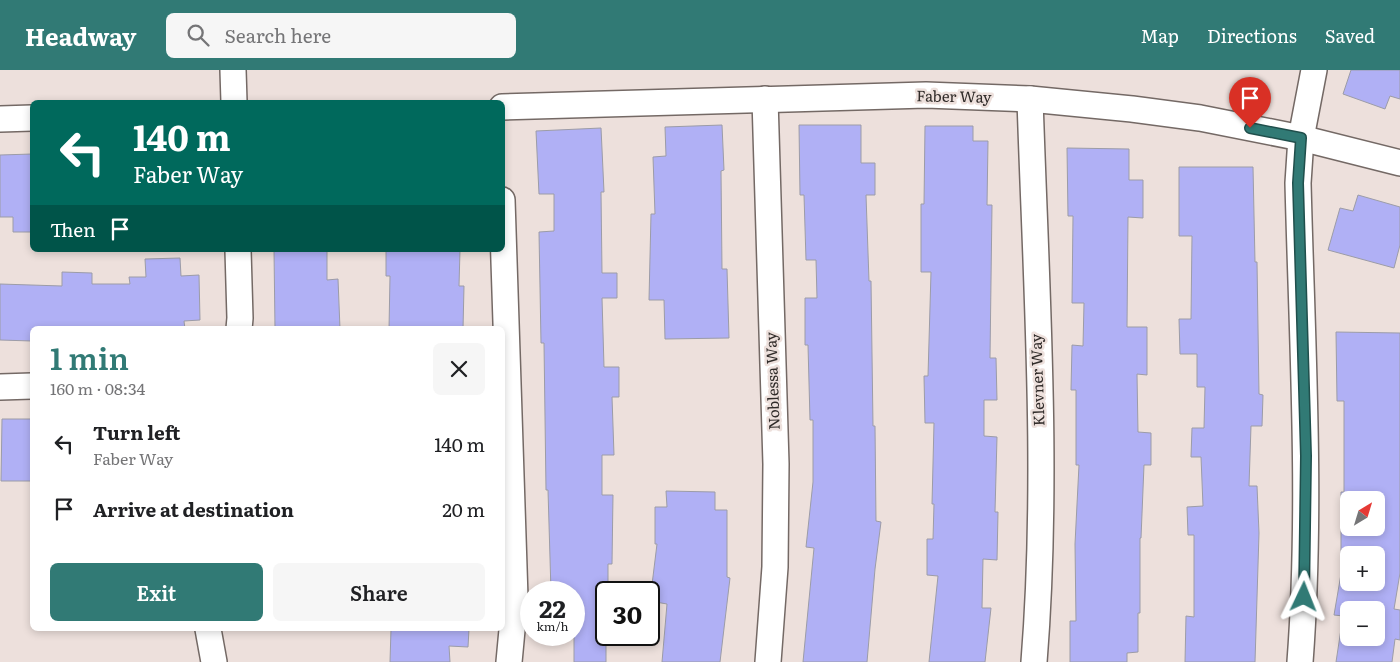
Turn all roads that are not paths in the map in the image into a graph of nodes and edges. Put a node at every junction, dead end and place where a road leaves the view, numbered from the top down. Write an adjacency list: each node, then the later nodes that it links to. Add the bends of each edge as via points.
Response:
1 (233, 70): 5 (street)
2 (1314, 70): 9 (street)
3 (765, 99): 4 (street, Faber Way, via 926,95); 6 (street, Faber Way); 19 (street, Noblessa Way, via 776,464 775,567)
4 (1030, 99): 9 (street, Faber Way, via 1200,118); 20 (street, Klevner Way, via 1041,460 1041,539)
5 (234, 100)
6 (505, 107)
7 (30, 118): 8 (street)
8 (0, 119)
9 (1301, 138): 10 (street, Faber Way); 21 (street, via 1298,183 1306,476)
10 (1400, 163)
11 (238, 252): 13 (street)
12 (504, 252): 18 (street, via 515,598)
13 (239, 326)
14 (0, 386): 15 (street)
15 (30, 386)
16 (208, 631): 17 (street)
17 (214, 662)
18 (508, 662)
19 (768, 662)
20 (1034, 662)
21 (1300, 662)

